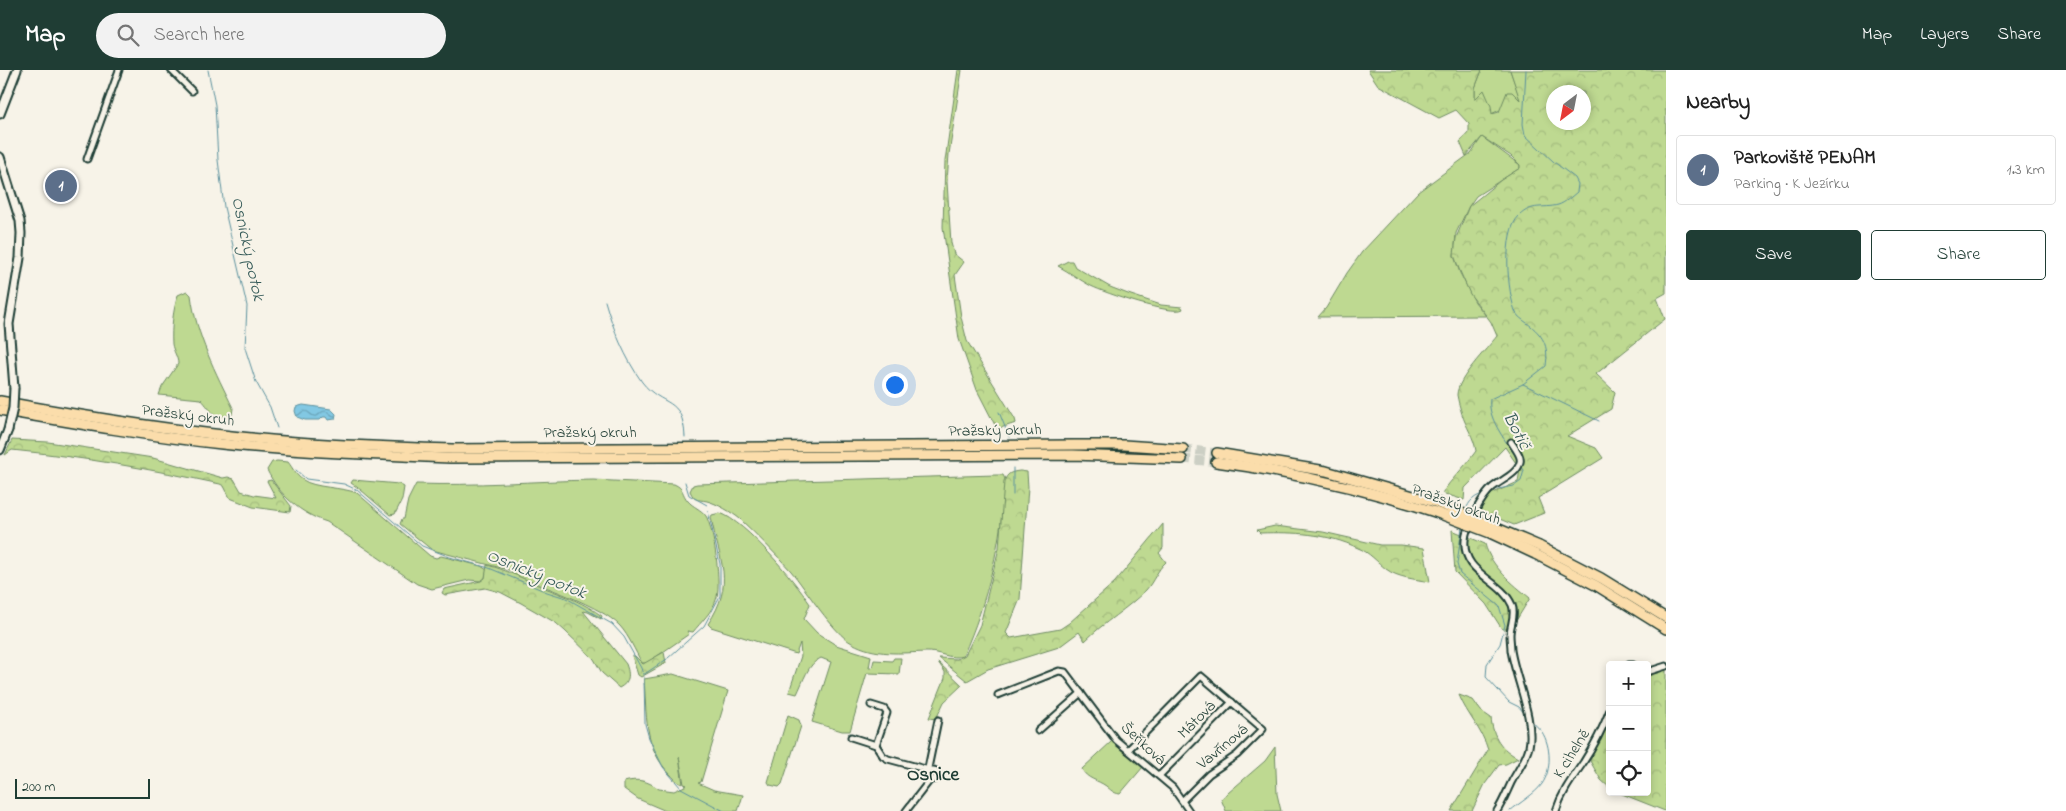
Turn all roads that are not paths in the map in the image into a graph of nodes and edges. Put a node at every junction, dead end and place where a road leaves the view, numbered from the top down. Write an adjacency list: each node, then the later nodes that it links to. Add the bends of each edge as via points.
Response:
1 (17, 70): 5 (street)
2 (119, 70): 7 (street)
3 (171, 70): 4 (street)
4 (192, 91)
5 (0, 114)
6 (0, 157): 11 (street, bridge, via 21,233 9,324 13,408)
7 (87, 159)
8 (0, 401): 9 (highway, Pražský okruh, via 125,423 239,437 452,449 1124,445 1183,454 450,458 243,446 125,432)
9 (0, 410)
10 (1511, 442): 34 (street, via 1520,462 1512,474 1491,488 1477,509 1467,528 1465,550 1470,564 1512,606 1512,652 1528,721 1530,746)
11 (0, 450)
12 (1216, 457): 13 (highway, Pražský okruh, bridge, via 1326,471 1437,508)
13 (1537, 550): 14 (highway, Pražský okruh, via 1601,578); 15 (highway, Pražský okruh)
14 (1666, 618)
15 (1666, 628)
16 (1666, 666): 17 (street)
17 (1651, 670)
18 (1081, 693): 19 (street, Šeříková, via 1066,672 1059,671); 24 (street); 27 (street, Šeříková, via 1116,740)
19 (998, 695)
20 (1232, 702): 27 (street, Vavřínová, via 1201,676); 29 (street, Mátová); 31 (street, Vavřínová, via 1263,729)
21 (871, 705): 26 (street, via 887,713)
22 (938, 720): 28 (street)
23 (1606, 720): 35 (street, K cihelně, via 1569,782)
24 (1038, 731)
25 (851, 737): 26 (street)
26 (876, 745): 28 (street, via 888,759)
27 (1128, 750): 29 (street, Šeříková)
28 (929, 770): 30 (street); 30 (street, via 938,774 936,779)
29 (1159, 776): 31 (street, Šeříková)
30 (930, 780): 32 (street)
31 (1182, 800): 33 (street, Šeříková)
32 (906, 811)
33 (1189, 811)
34 (1496, 811)
35 (1556, 811)

